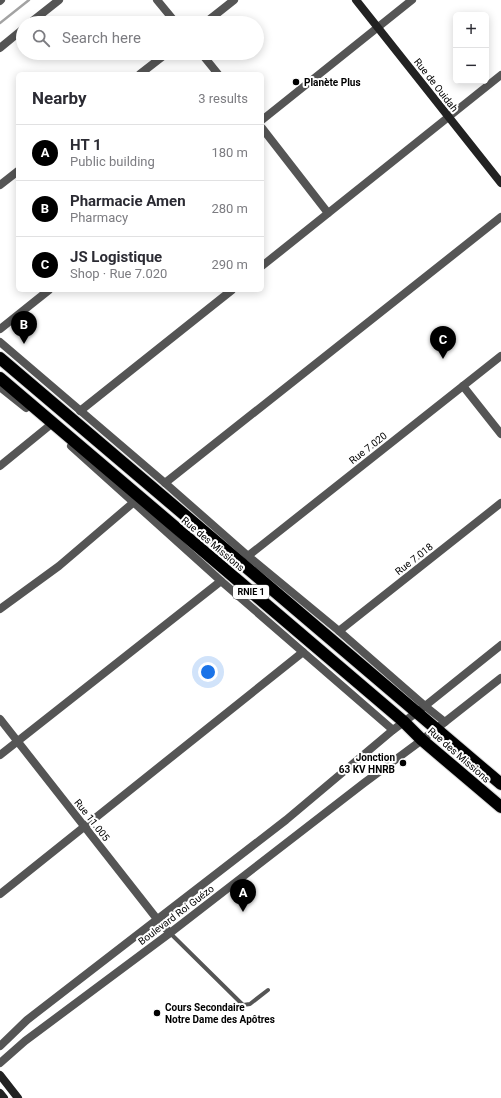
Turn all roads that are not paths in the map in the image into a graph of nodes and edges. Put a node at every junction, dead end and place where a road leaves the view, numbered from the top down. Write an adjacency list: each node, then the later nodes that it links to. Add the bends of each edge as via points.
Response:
1 (59, 0): 6 (street)
2 (157, 0): 7 (street)
3 (234, 0): 8 (street)
4 (356, 0): 9 (main road, Rue de Ouidah)
5 (412, 0): 9 (street)
6 (39, 16)
7 (170, 16)
8 (214, 16)
9 (378, 28): 17 (main road, Rue de Ouidah); 18 (street)
10 (16, 35): 11 (street)
11 (0, 48)
12 (158, 60): 14 (street)
13 (207, 60): 15 (street)
14 (143, 72)
15 (216, 72)
16 (501, 75): 17 (street)
17 (449, 116): 21 (main road, Rue de Ouidah); 23 (street)
18 (264, 118)
19 (264, 131): 23 (street)
20 (16, 173): 22 (street)
21 (501, 182)
22 (0, 185)
23 (328, 213): 25 (street)
24 (501, 216): 39 (street)
25 (264, 264)
26 (46, 292): 28 (street)
27 (229, 292): 35 (street)
28 (0, 329)
29 (0, 342): 35 (street)
30 (501, 356): 33 (street, Rue 7.020)
31 (0, 358): 49 (highway, Rue des Missions / RNIE 1)
32 (0, 378): 51 (highway, Rue des Missions / RNIE 1)
33 (463, 386): 37 (street); 42 (street, Rue 7.020)
34 (0, 387): 36 (street)
35 (80, 411): 39 (street)
36 (49, 426): 38 (street); 40 (street)
37 (501, 434)
38 (0, 466)
39 (165, 483): 42 (street)
40 (134, 502): 43 (street); 44 (street, via 60,566)
41 (501, 503): 45 (street, Rue 7.018)
42 (248, 556): 45 (street)
43 (221, 582): 47 (street); 55 (street)
44 (0, 609)
45 (339, 630): 49 (street)
46 (501, 645): 49 (street, Boulevard Roi Guézo)
47 (303, 652): 53 (street); 59 (street)
48 (501, 678): 52 (street, Boulevard Roi Guézo)
49 (421, 709): 51 (street, Boulevard Roi Guézo); 52 (highway, Rue des Missions / RNIE 1)
50 (0, 719): 55 (street, Rue 11.005)
51 (403, 721): 53 (street, Boulevard Roi Guézo); 54 (highway, Rue des Missions / RNIE 1)
52 (440, 726): 54 (street, Boulevard Roi Guézo); 57 (highway, Rue des Missions / RNIE 1)
53 (393, 730): 61 (street, Boulevard Roi Guézo, via 286,820)
54 (422, 740): 58 (highway, Rue des Missions / RNIE 1); 62 (street, Boulevard Roi Guézo)
55 (18, 741): 56 (street); 59 (street, Rue 11.005)
56 (0, 755)
57 (501, 784)
58 (501, 808)
59 (84, 827): 60 (street); 61 (street, Rue 11.005)
60 (0, 894)
61 (157, 919): 62 (street, Rue 11.005); 64 (street, Boulevard Roi Guézo, via 27,1020)
62 (170, 933): 63 (lane, via 243,1005 250,1004); 65 (street, Boulevard Roi Guézo)
63 (268, 990)
64 (0, 1046)
65 (0, 1063)
66 (0, 1075): 69 (main road)
67 (0, 1093): 68 (main road)
68 (4, 1098)
69 (18, 1098)

